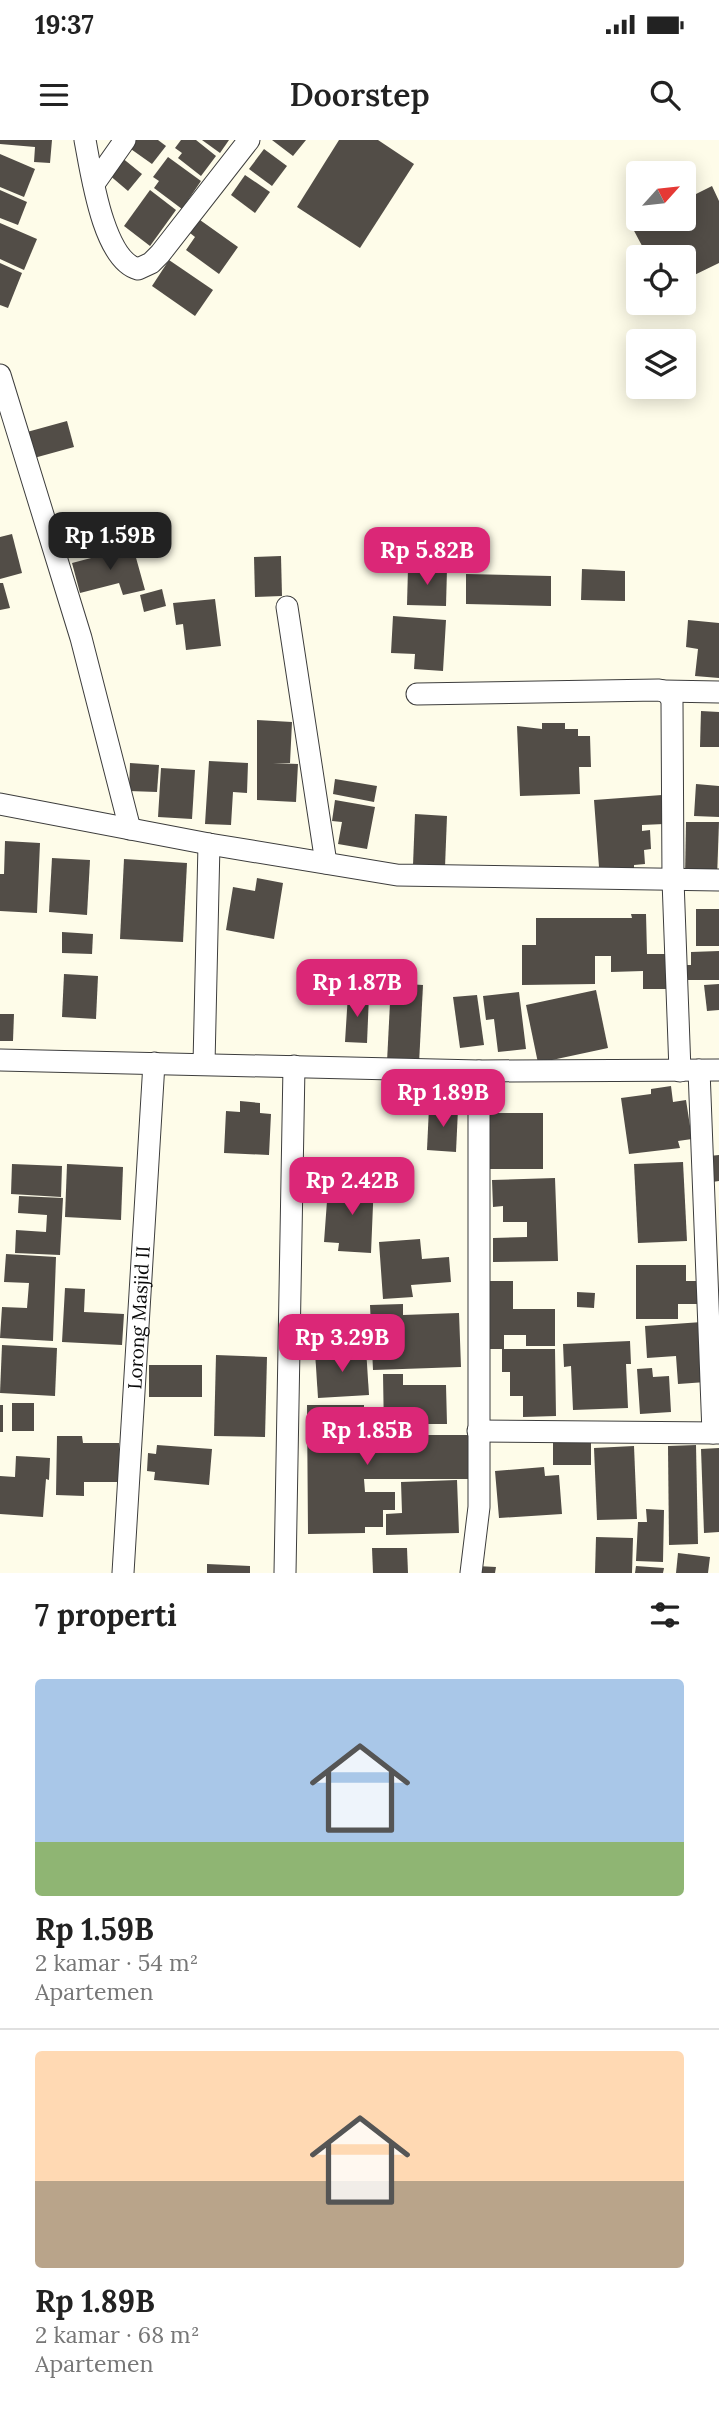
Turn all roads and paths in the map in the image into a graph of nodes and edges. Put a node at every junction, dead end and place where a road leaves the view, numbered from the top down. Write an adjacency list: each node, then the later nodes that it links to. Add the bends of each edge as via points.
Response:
1 (85, 140): 4 (street)
2 (125, 140): 4 (street)
3 (249, 140): 4 (street, via 160,254 138,270 124,262 115,248)
4 (93, 184)
5 (0, 375): 11 (street, via 86,656)
6 (287, 607): 13 (street)
7 (664, 691): 8 (street); 9 (street); 14 (street, via 672,702)
8 (719, 692)
9 (417, 694)
10 (0, 804): 11 (street)
11 (130, 829): 12 (street)
12 (209, 844): 13 (street); 18 (street)
13 (326, 863): 14 (street, via 423,876)
14 (673, 880): 15 (street); 21 (street)
15 (719, 880)
16 (0, 1059): 17 (street)
17 (154, 1063): 18 (street); 24 (street, Lorong Masjid II)
18 (204, 1065): 19 (street)
19 (294, 1066): 20 (street); 25 (street)
20 (479, 1070): 21 (street); 22 (street)
21 (699, 1070): 23 (street)
22 (478, 1431): 23 (street); 26 (street, via 479,1507)
23 (716, 1433)
24 (123, 1573)
25 (285, 1573)
26 (471, 1573)

